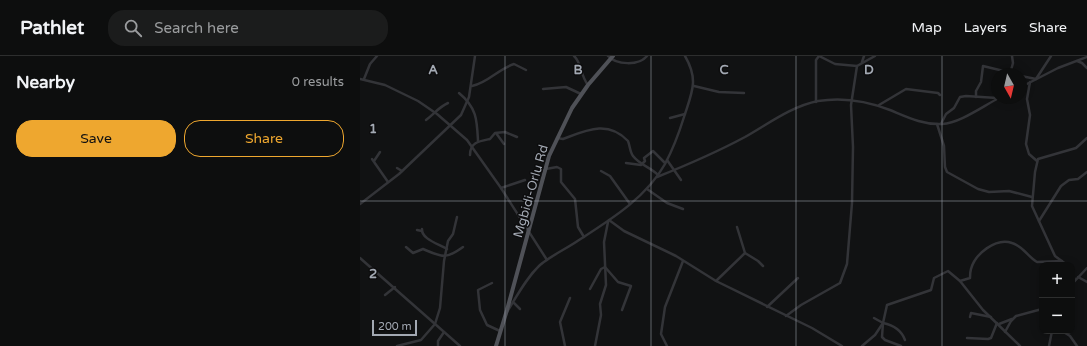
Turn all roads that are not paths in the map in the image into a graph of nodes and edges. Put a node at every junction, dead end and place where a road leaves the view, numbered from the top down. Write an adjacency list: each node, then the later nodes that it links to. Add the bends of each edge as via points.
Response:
1 (377, 56): 22 (street, via 370,64)
2 (474, 56): 27 (street)
3 (575, 56): 26 (street)
4 (647, 56): 11 (street, via 637,63 614,61)
5 (685, 56): 28 (street, via 692,68)
6 (819, 56): 15 (street, via 835,64); 38 (street, via 816,60)
7 (864, 56): 14 (street)
8 (875, 56): 14 (street)
9 (1012, 56): 17 (street)
10 (1051, 56): 23 (street)
11 (611, 57): 26 (main road, Mgbidi-Orlu Rd)
12 (1087, 57): 13 (street)
13 (1076, 61): 18 (street); 23 (street)
14 (862, 62): 15 (street)
15 (857, 66): 37 (street)
16 (991, 68): 34 (street, via 983,66 982,82)
17 (1012, 68)
18 (1087, 68)
19 (526, 70): 27 (street, via 514,64 503,67 479,85)
20 (1027, 77): 23 (street)
21 (360, 78): 22 (street)
22 (364, 79): 42 (street, via 385,84)
23 (1036, 79): 24 (street)
24 (1030, 82): 25 (street); 59 (street, via 1027,99 1030,115 1026,144 1028,154)
25 (1027, 84)
26 (588, 85): 31 (main road, Mgbidi-Orlu Rd)
27 (472, 86): 36 (street)
28 (694, 86): 32 (street); 43 (street)
29 (543, 89): 31 (street, via 566,87)
30 (459, 93): 36 (street)
31 (582, 94): 51 (main road, Mgbidi-Orlu Rd)
32 (744, 94)
33 (940, 95): 41 (street, via 906,89)
34 (976, 96): 35 (street); 47 (street, via 962,96 958,99)
35 (991, 97)
36 (468, 100): 48 (street, via 461,115); 53 (street, via 478,123)
37 (852, 100): 38 (street); 41 (street); 115 (street, via 852,203 847,264 840,283)
38 (816, 102): 65 (street, via 794,110 739,140)
39 (991, 102): 47 (street, via 949,123)
40 (448, 103): 42 (street, via 440,106)
41 (878, 106): 46 (street, via 910,119)
42 (435, 113): 45 (street); 48 (street)
43 (685, 114): 44 (street); 58 (street)
44 (670, 118)
45 (426, 120)
46 (937, 124): 47 (street); 75 (street, via 944,146 947,172 978,189 989,192 1009,191)
47 (941, 124)
48 (450, 126): 55 (street); 66 (street)
49 (496, 133): 50 (street, via 505,132); 53 (street, via 490,139); 54 (street)
50 (517, 137)
51 (557, 138): 62 (street, via 563,139 609,128 628,141 632,154); 64 (main road, Mgbidi-Orlu Rd)
52 (1087, 138): 59 (street, via 1076,148)
53 (478, 141): 55 (street)
54 (504, 144)
55 (473, 147): 57 (street); 73 (street)
56 (380, 152): 72 (street, via 373,160)
57 (470, 155)
58 (668, 160): 61 (street); 65 (street)
59 (1037, 160): 75 (street)
60 (626, 163): 62 (street)
61 (665, 163): 62 (street, via 653,151 644,158); 69 (street)
62 (641, 165): 69 (street, via 653,170)
63 (397, 168): 66 (street)
64 (546, 169): 84 (main road, Mgbidi-Orlu Rd); 85 (street, via 561,169 561,182 575,199 578,227)
65 (674, 170): 69 (street); 71 (street)
66 (402, 171): 72 (street)
67 (601, 171): 77 (street, via 610,176)
68 (1087, 172): 81 (street, via 1078,179 1065,182)
69 (657, 176): 74 (street)
70 (525, 180): 73 (street)
71 (681, 180)
72 (388, 182): 76 (street)
73 (501, 188): 84 (street)
74 (647, 188): 77 (street); 78 (street, via 667,203)
75 (1032, 197): 81 (street, via 1032,206)
76 (360, 204)
77 (630, 204): 80 (street)
78 (683, 209)
79 (457, 217): 88 (street, via 456,227)
80 (609, 221): 85 (street); 93 (street); 96 (street, via 604,242)
81 (1039, 221): 94 (street, via 1055,256)
82 (736, 227): 89 (street)
83 (417, 230): 88 (street, via 422,230 430,241)
84 (529, 232): 92 (street); 114 (main road, Mgbidi-Orlu Rd)
85 (584, 237): 92 (street)
86 (406, 247): 90 (street, via 413,253 423,249)
87 (463, 247): 90 (street)
88 (447, 248): 90 (street)
89 (745, 253): 95 (street); 101 (street)
90 (446, 257): 122 (street, via 440,308)
91 (360, 258): 105 (street)
92 (547, 260): 109 (street, via 527,280)
93 (683, 261): 101 (street); 136 (street, via 664,307 661,334)
94 (1062, 261): 102 (street, via 1037,262 1012,242 998,242 989,246 975,262 970,278)
95 (762, 266)
96 (605, 267): 106 (street, via 600,269); 112 (street, via 618,282 631,286); 135 (street, via 606,285 600,304 601,315)
97 (1087, 268): 98 (street)
98 (1078, 277): 100 (street); 103 (street)
99 (798, 278): 110 (street)
100 (1075, 280)
101 (716, 281): 110 (street)
102 (960, 281): 118 (street); 120 (street, via 949,271 938,275 933,278 931,290 887,305)
103 (1087, 282)
104 (492, 283): 123 (street, via 478,290 480,310 487,324)
105 (395, 287): 107 (street); 122 (street)
106 (590, 288)
107 (385, 294)
108 (570, 298): 134 (street, via 560,322)
109 (514, 302): 111 (street); 114 (street)
110 (767, 307): 115 (street)
111 (520, 309)
112 (622, 310)
113 (1039, 310): 119 (street)
114 (506, 315): 123 (main road, Mgbidi-Orlu Rd)
115 (786, 316): 137 (street)
116 (970, 317): 118 (street, via 971,314)
117 (874, 318): 120 (street)
118 (991, 318): 121 (street)
119 (1013, 319): 121 (street); 125 (street)
120 (883, 323): 129 (street, via 894,326 903,333); 138 (street, via 875,335); 139 (street, via 882,337)
121 (998, 323): 125 (street); 128 (street, via 991,338)
122 (435, 324): 124 (street); 130 (street, via 421,340)
123 (500, 331): 133 (main road, Mgbidi-Orlu Rd)
124 (444, 332): 131 (street); 132 (street)
125 (1005, 332): 140 (street)
126 (1051, 334): 141 (street)
127 (1067, 334): 142 (street)
128 (967, 338)
129 (905, 340)
130 (396, 346)
131 (438, 346)
132 (460, 346)
133 (496, 346)
134 (565, 346)
135 (595, 346)
136 (667, 346)
137 (842, 346)
138 (862, 346)
139 (901, 346)
140 (1020, 346)
141 (1049, 346)
142 (1077, 346)

